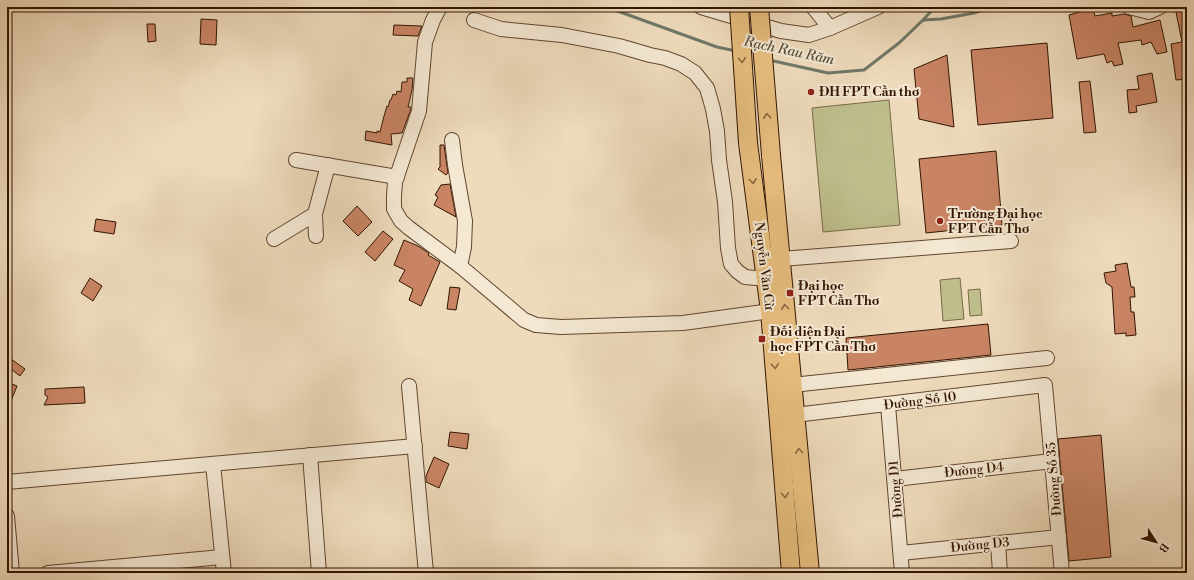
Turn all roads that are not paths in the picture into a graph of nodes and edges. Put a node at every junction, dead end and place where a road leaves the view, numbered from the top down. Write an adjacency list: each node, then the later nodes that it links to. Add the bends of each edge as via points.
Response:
1 (440, 7): 14 (street, via 425,42 419,111)
2 (701, 7): 10 (street, via 781,31 809,35)
3 (738, 7): 21 (main road, Nguyễn Văn Cừ, one-way to 21, bridge, via 748,142)
4 (759, 7): 19 (main road, Nguyễn Văn Cừ, one-way to 4, bridge)
5 (813, 7): 10 (street)
6 (878, 7): 10 (street)
7 (1129, 7): 8 (street, via 1149,12)
8 (1160, 7)
9 (474, 20): 21 (street, via 501,29 619,46 665,58 695,73 707,88 713,109 728,248 732,264 745,277)
10 (830, 28)
11 (452, 140): 20 (street, via 465,221)
12 (296, 160): 13 (street)
13 (328, 165): 14 (street); 15 (street)
14 (397, 177): 20 (street, via 394,209 401,221)
15 (315, 214): 16 (street); 17 (street)
16 (316, 236)
17 (274, 239)
18 (1011, 241): 19 (street)
19 (781, 259): 24 (main road, Nguyễn Văn Cừ, one-way to 19)
20 (460, 266): 22 (street, via 524,320 545,327 683,323)
21 (766, 279): 22 (main road, Nguyễn Văn Cừ)
22 (770, 311): 28 (main road, Nguyễn Văn Cừ, one-way to 28)
23 (1047, 358): 24 (street)
24 (792, 385): 28 (main road, Nguyễn Văn Cừ)
25 (409, 386): 29 (street)
26 (1045, 386): 27 (street, Đường Số 10); 31 (street, Đường Số 35)
27 (888, 405): 28 (street, Đường Số 10); 33 (street, Đường D1)
28 (787, 416): 45 (main road, Nguyễn Văn Cừ, one-way to 45); 46 (main road, Nguyễn Văn Cừ, one-way to 28)
29 (415, 446): 30 (street); 44 (street)
30 (310, 455): 32 (street); 43 (street)
31 (1052, 462): 33 (street, Đường D4); 36 (street, Đường Số 35)
32 (213, 464): 34 (street); 39 (street)
33 (895, 479): 38 (street, Đường D1)
34 (7, 482)
35 (7, 516): 40 (street)
36 (1059, 537): 37 (street, Đường D3); 49 (street, Đường Số 35)
37 (998, 543): 38 (street, Đường D3); 48 (street)
38 (901, 553): 47 (street, Đường D1)
39 (222, 557): 41 (street); 42 (street)
40 (12, 573)
41 (48, 573)
42 (224, 573)
43 (319, 573)
44 (426, 573)
45 (791, 573)
46 (810, 573)
47 (902, 573)
48 (1000, 573)
49 (1062, 573)

